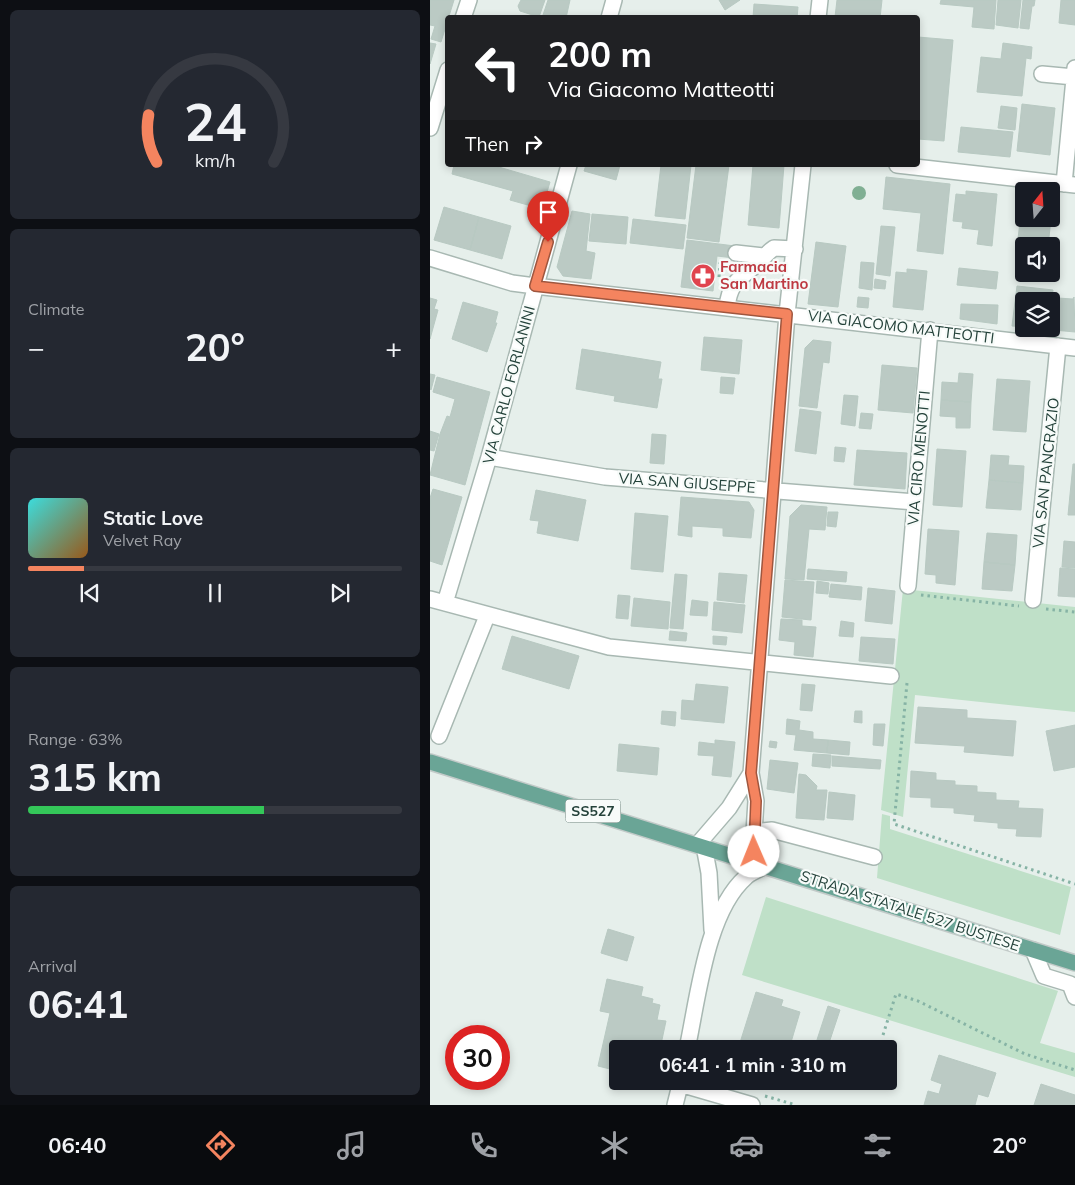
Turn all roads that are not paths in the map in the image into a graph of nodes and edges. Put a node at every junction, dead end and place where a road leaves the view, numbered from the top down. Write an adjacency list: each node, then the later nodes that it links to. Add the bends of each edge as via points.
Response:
1 (469, 0): 4 (street)
2 (614, 0): 5 (street)
3 (820, 0): 6 (street)
4 (464, 15)
5 (610, 15)
6 (818, 15)
7 (1075, 73): 8 (street); 11 (street)
8 (1042, 74)
9 (445, 80): 10 (street)
10 (430, 128)
11 (1072, 131): 15 (street)
12 (568, 167): 20 (street, VIA CARLO FORLANINI)
13 (803, 167): 16 (street)
14 (914, 167): 15 (street)
15 (1070, 185)
16 (795, 249): 18 (street, via 774,248); 22 (street)
17 (736, 253): 18 (street)
18 (764, 256): 21 (street, via 735,282 729,292)
19 (430, 258): 20 (street, VIA GIACOMO MATTEOTTI)
20 (535, 286): 21 (street, VIA GIACOMO MATTEOTTI); 26 (street, VIA CARLO FORLANINI)
21 (727, 307): 22 (street, VIA GIACOMO MATTEOTTI)
22 (787, 314): 23 (street, VIA GIACOMO MATTEOTTI); 27 (street)
23 (930, 330): 24 (street, VIA GIACOMO MATTEOTTI); 28 (street, VIA CIRO MENOTTI)
24 (1058, 346): 25 (street, VIA GIACOMO MATTEOTTI); 32 (street, VIA SAN PANCRAZIO)
25 (1075, 348)
26 (489, 457): 27 (street, VIA SAN GIUSEPPE, via 605,477); 31 (street, VIA CARLO FORLANINI)
27 (772, 489): 28 (street, VIA SAN GIUSEPPE); 34 (street)
28 (915, 502): 29 (street, VIA CIRO MENOTTI)
29 (908, 586)
30 (430, 599): 31 (street)
31 (445, 603): 33 (street)
32 (1033, 604)
33 (486, 616): 34 (street, via 609,647); 36 (street)
34 (759, 663): 35 (street); 38 (street)
35 (891, 676)
36 (439, 736)
37 (430, 762): 40 (main road, STRADA STATALE 527 BUSTESE / SS527)
38 (751, 773): 39 (street, via 756,801); 40 (street)
39 (754, 832): 41 (street, via 772,830); 42 (street)
40 (701, 845): 42 (main road, STRADA STATALE 527 BUSTESE / SS527); 43 (street, via 708,872)
41 (874, 857)
42 (761, 864): 43 (street, via 746,876 731,896); 44 (main road, STRADA STATALE 527 BUSTESE / SS527)
43 (712, 932): 47 (street)
44 (1033, 950): 45 (main road, STRADA STATALE 527 BUSTESE / SS527); 46 (street, via 1044,976 1070,984)
45 (1075, 963)
46 (1075, 997)
47 (689, 1040)
48 (678, 1090): 50 (street)
49 (703, 1090): 51 (street)
50 (675, 1105)
51 (752, 1105)

